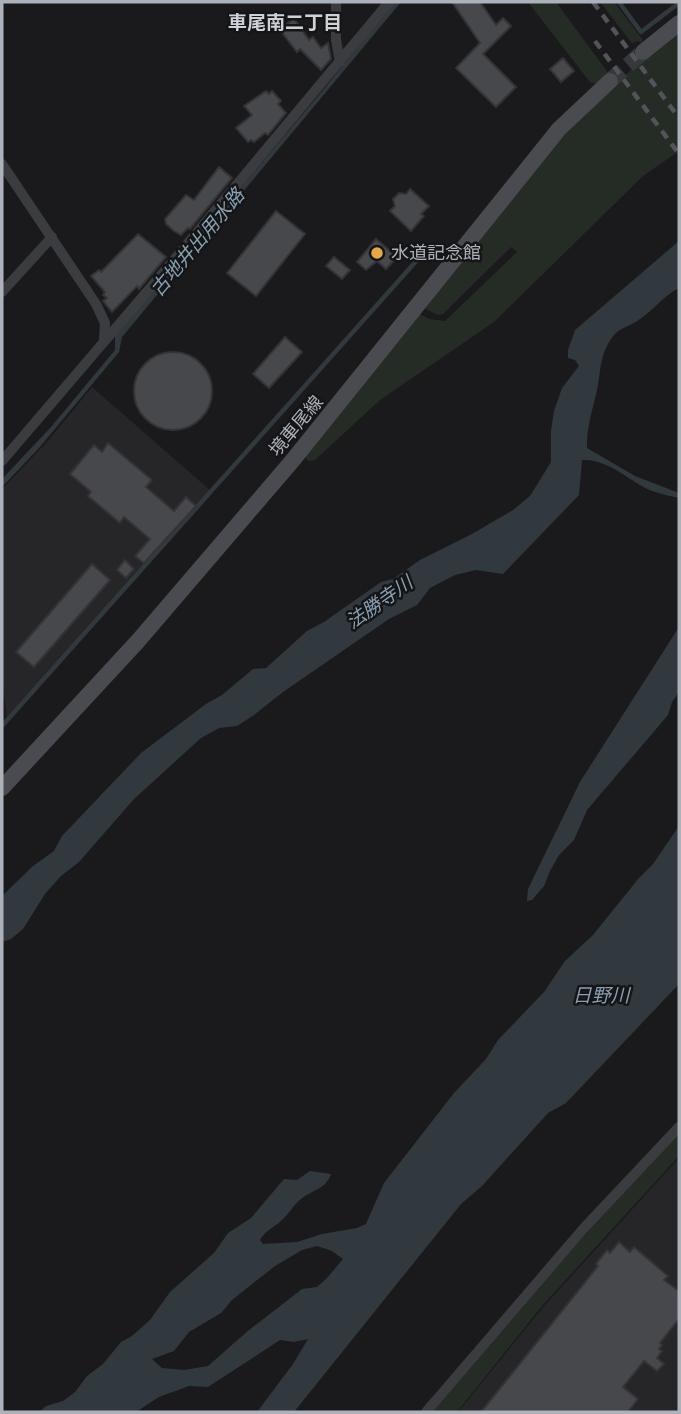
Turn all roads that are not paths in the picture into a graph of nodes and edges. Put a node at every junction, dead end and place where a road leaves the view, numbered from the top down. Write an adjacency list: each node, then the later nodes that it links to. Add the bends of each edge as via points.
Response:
1 (336, 2): 5 (street)
2 (388, 2): 5 (street)
3 (679, 23): 4 (main road)
4 (643, 52)
5 (340, 62): 10 (street)
6 (610, 81): 12 (main road, 境車尾線, via 559,129 344,397 147,630)
7 (2, 164): 8 (street)
8 (52, 237): 9 (street); 10 (street, via 96,304 105,323)
9 (2, 292)
10 (104, 339): 11 (street)
11 (2, 461)
12 (2, 788)
13 (679, 1127): 14 (street, via 583,1229)
14 (426, 1412)

